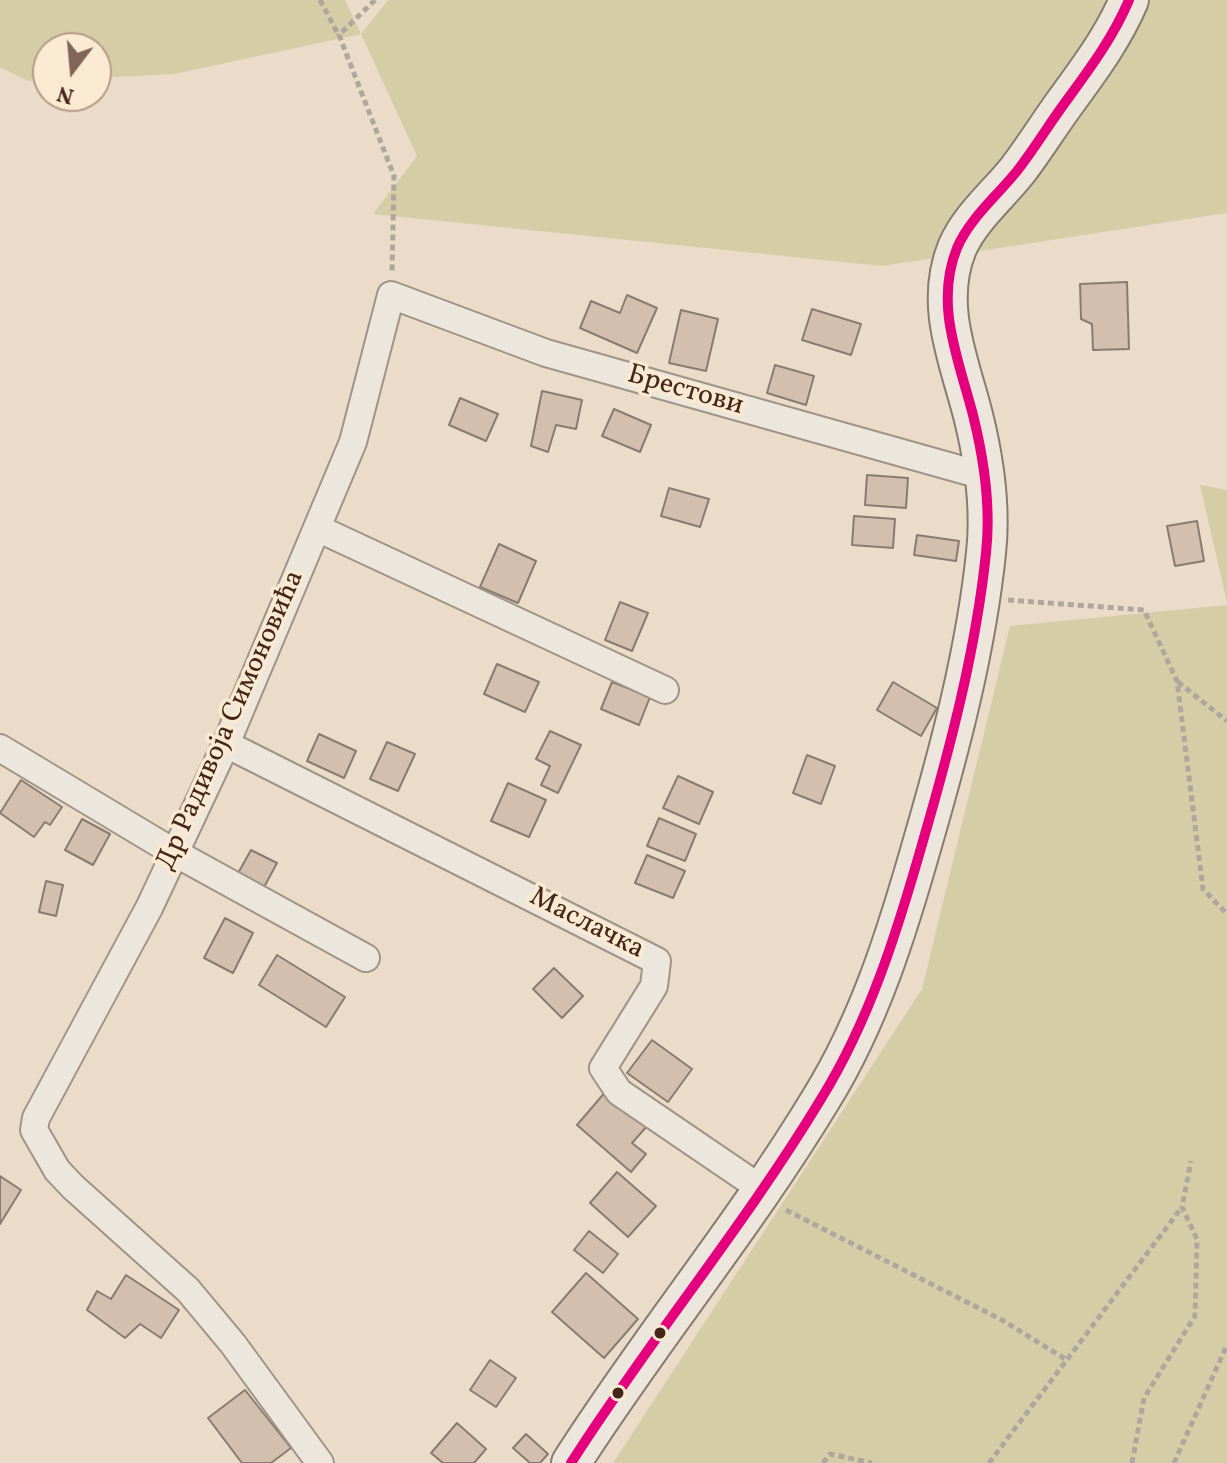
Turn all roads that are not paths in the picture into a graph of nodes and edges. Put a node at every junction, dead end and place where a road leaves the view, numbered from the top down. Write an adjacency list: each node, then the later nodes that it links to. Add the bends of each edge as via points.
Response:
1 (1129, 0): 3 (street, via 1103,49 957,248 947,299 950,329)
2 (391, 295): 3 (street, Брестови, via 546,353); 4 (street, Др Радивоја Симоновића, via 353,442)
3 (984, 476): 10 (street, via 987,551 948,756 890,949 837,1070)
4 (317, 528): 5 (street); 6 (street, Др Радивоја Симоновића)
5 (665, 690)
6 (226, 744): 8 (street, Др Радивоја Симоновића); 10 (street, Маслачка, via 657,961 654,986 603,1068 619,1092)
7 (0, 748): 8 (street)
8 (175, 853): 9 (street); 11 (street, Др Радивоја Симоновића, via 34,1130 73,1187 188,1290)
9 (366, 958)
10 (760, 1193): 12 (street)
11 (320, 1463)
12 (571, 1463)

